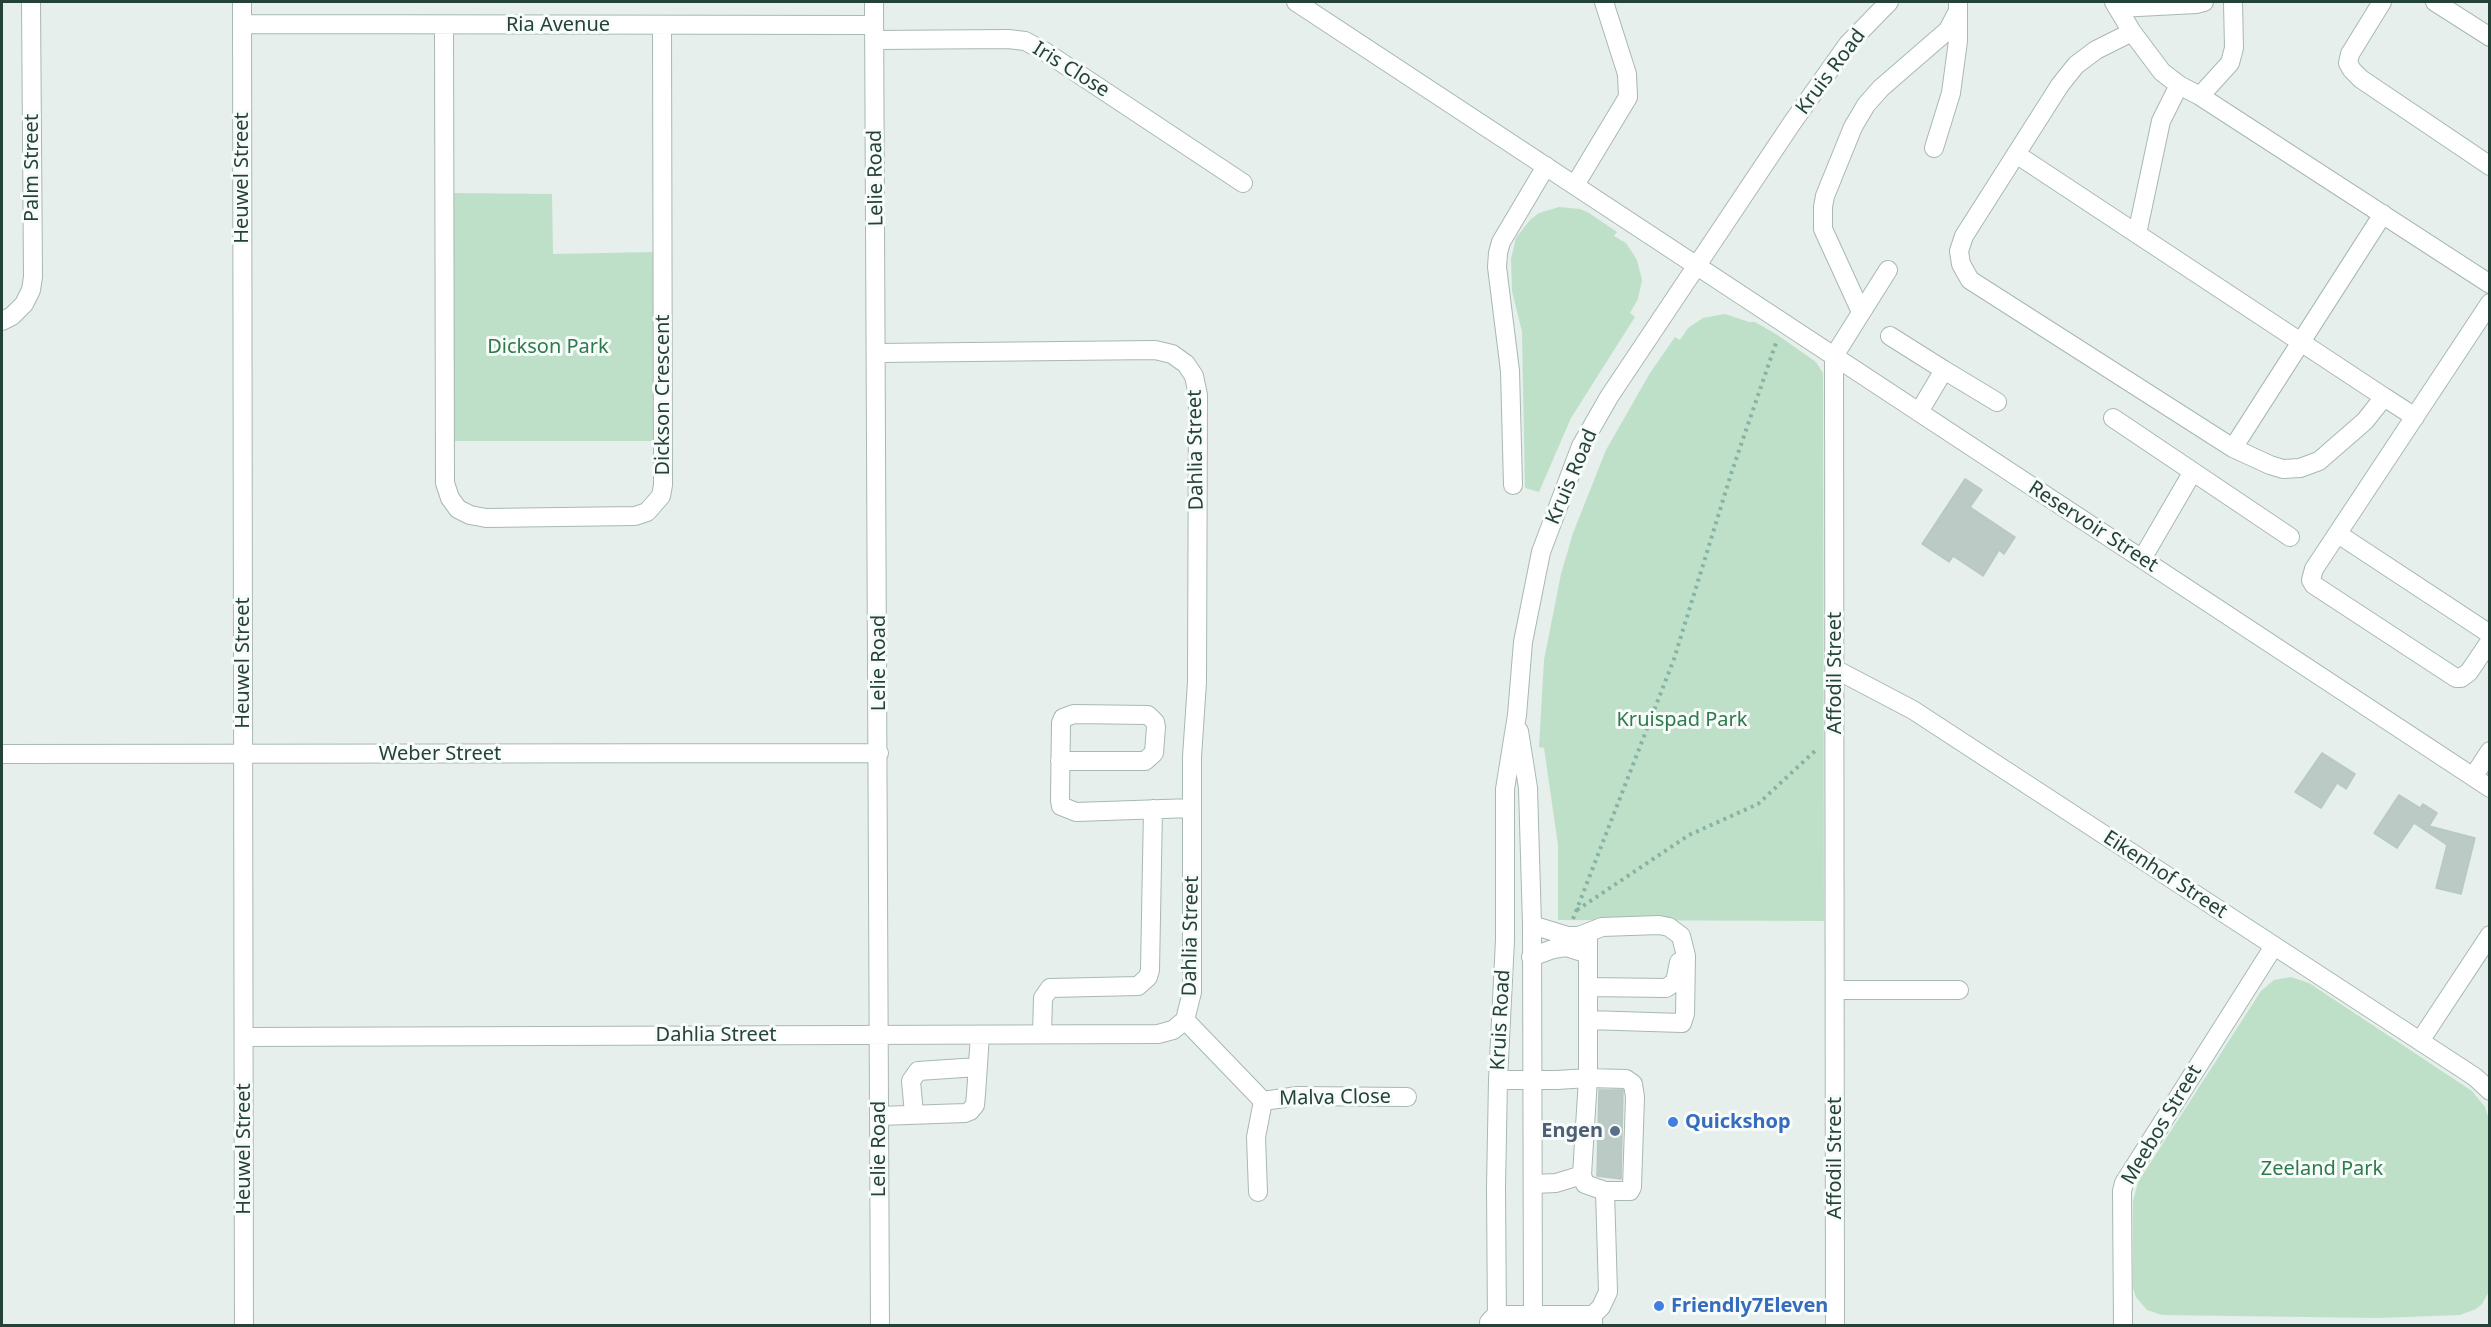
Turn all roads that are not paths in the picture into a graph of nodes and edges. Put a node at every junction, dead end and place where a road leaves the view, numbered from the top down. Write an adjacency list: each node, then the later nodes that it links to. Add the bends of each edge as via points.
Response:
1 (31, 2): 34 (street, Palm Street, via 33,277 24,304)
2 (242, 2): 13 (street, Heuwel Street)
3 (874, 2): 16 (street, Lelie Road)
4 (1296, 2): 23 (street)
5 (1604, 2): 26 (street, via 1627,74 1628,97)
6 (1889, 2): 29 (street, Kruis Road, via 1848,44)
7 (2204, 2): 11 (street)
8 (2233, 2): 20 (street, via 2234,48 2230,63)
9 (2382, 2): 24 (street, via 2350,54 2348,63 2352,70)
10 (2435, 2): 18 (street)
11 (2116, 5): 17 (street)
12 (1958, 6): 21 (street, via 1951,93); 33 (street, via 1948,30 1866,105 1825,196 1823,229)
13 (242, 24): 14 (street, Ria Avenue); 58 (street, Heuwel Street)
14 (444, 25): 15 (street, Ria Avenue); 15 (street, Dickson Crescent, via 445,483 458,509 486,518 636,516 646,512 661,496)
15 (662, 25): 16 (street, Ria Avenue)
16 (874, 33): 25 (street, Iris Close, via 1025,41); 37 (street, Lelie Road)
17 (2132, 33): 19 (street, via 2162,72); 22 (street, via 2096,50 2076,65)
18 (2490, 37)
19 (2179, 85): 20 (street); 28 (street, via 2161,121)
20 (2200, 96): 27 (street)
21 (1934, 148)
22 (2016, 154): 28 (street); 45 (street, via 1964,236 1959,251 1970,280)
23 (1546, 166): 26 (street); 47 (street, via 1498,253 1510,371)
24 (2490, 166)
25 (1243, 183)
26 (1575, 185): 29 (street)
27 (2383, 214): 31 (street); 36 (street)
28 (2137, 234): 36 (street)
29 (1697, 266): 38 (street, Reservoir Street); 54 (street, Kruis Road, via 1599,414 1561,495 1541,552 1523,642)
30 (1888, 270): 33 (street)
31 (2490, 284)
32 (2490, 303): 43 (street)
33 (1861, 312): 38 (street)
34 (2, 321)
35 (1890, 336): 39 (street)
36 (2302, 341): 40 (street); 45 (street)
37 (878, 353): 56 (street, Lelie Road); 62 (street, Dahlia Street, via 1155,350 1172,354 1186,364 1194,376 1198,395 1197,682)
38 (1834, 356): 42 (street, Reservoir Street); 53 (street, Affodil Street)
39 (1944, 370): 41 (street); 42 (street)
40 (2384, 397): 43 (street); 45 (street, via 2365,421 2319,461 2300,468 2283,469)
41 (1997, 402)
42 (1918, 412): 50 (street, Reservoir Street)
43 (2415, 417): 48 (street)
44 (2113, 418): 46 (street)
45 (2233, 448)
46 (2192, 473): 49 (street); 50 (street)
47 (1513, 485)
48 (2338, 534): 51 (street); 52 (street, via 2314,569 2314,585 2456,678 2469,672)
49 (2290, 537)
50 (2142, 559): 60 (street, Reservoir Street)
51 (2490, 634)
52 (2490, 641)
53 (1834, 669): 68 (street, Eikenhof Street, via 1913,710); 72 (street, Affodil Street)
54 (1517, 715): 64 (street, Kruis Road, via 1528,788); 83 (street, Kruis Road, via 1505,789 1505,940)
55 (2490, 751): 60 (street)
56 (879, 753): 58 (street, Weber Street); 77 (street, Lelie Road)
57 (2, 754): 58 (street, Weber Street)
58 (243, 754): 79 (street, Heuwel Street)
59 (1060, 761): 59 (street, via 1061,723 1067,715 1141,715 1155,722 1154,753 1146,761); 63 (street, via 1060,800 1067,810)
60 (2473, 777): 61 (street, Reservoir Street)
61 (2490, 788)
62 (1192, 808): 63 (street); 74 (street, Dahlia Street, via 1192,992)
63 (1152, 809): 76 (street, via 1148,977 1138,986 1050,988 1042,998)
64 (1532, 925): 65 (street, via 1568,936); 70 (street, Kruis Road)
65 (1588, 934): 67 (street, via 1607,926 1659,926 1669,927); 69 (street)
66 (2490, 935): 80 (street)
67 (1681, 936): 71 (street, via 1677,976 1671,986); 75 (street, via 1686,956 1685,1020 1680,1024)
68 (2274, 946): 80 (street, Eikenhof Street); 100 (street, Meebos Street, via 2124,1183)
69 (1587, 954): 70 (street, via 1566,947); 71 (street)
70 (1531, 957): 84 (street, Kruis Road)
71 (1588, 987): 75 (street)
72 (1835, 990): 73 (street); 99 (street, Affodil Street)
73 (1959, 990)
74 (1185, 1020): 76 (street, Dahlia Street, via 1173,1030 1158,1034); 87 (street, Malva Close)
75 (1588, 1020): 82 (street)
76 (1041, 1034): 78 (street, Dahlia Street)
77 (879, 1035): 78 (street, Dahlia Street); 79 (street, Dahlia Street); 89 (street, Lelie Road)
78 (980, 1035): 81 (street)
79 (244, 1037): 97 (street, Heuwel Street)
80 (2420, 1041): 85 (street, Eikenhof Street)
81 (978, 1067): 88 (street, via 975,1105 970,1111); 88 (street, via 918,1071 911,1081)
82 (1588, 1078): 84 (street); 90 (street); 92 (street, via 1626,1079 1635,1088 1632,1187 1623,1193)
83 (1498, 1080): 84 (street); 96 (street, Kruis Road)
84 (1532, 1080): 91 (street, Kruis Road)
85 (2490, 1091)
86 (1407, 1097): 87 (street, Malva Close, via 1298,1096)
87 (1263, 1101): 93 (street, Malva Close, via 1256,1137)
88 (914, 1114): 89 (street)
89 (879, 1116): 98 (street, Lelie Road)
90 (1582, 1175): 91 (street, via 1556,1183); 92 (street, via 1589,1186)
91 (1533, 1184): 95 (street, Kruis Road)
92 (1605, 1191): 94 (street, via 1608,1292)
93 (1257, 1192)
94 (1593, 1320): 95 (street)
95 (1533, 1321): 96 (street)
96 (1493, 1322)
97 (244, 1326)
98 (880, 1326)
99 (1835, 1326)
100 (2123, 1326)

